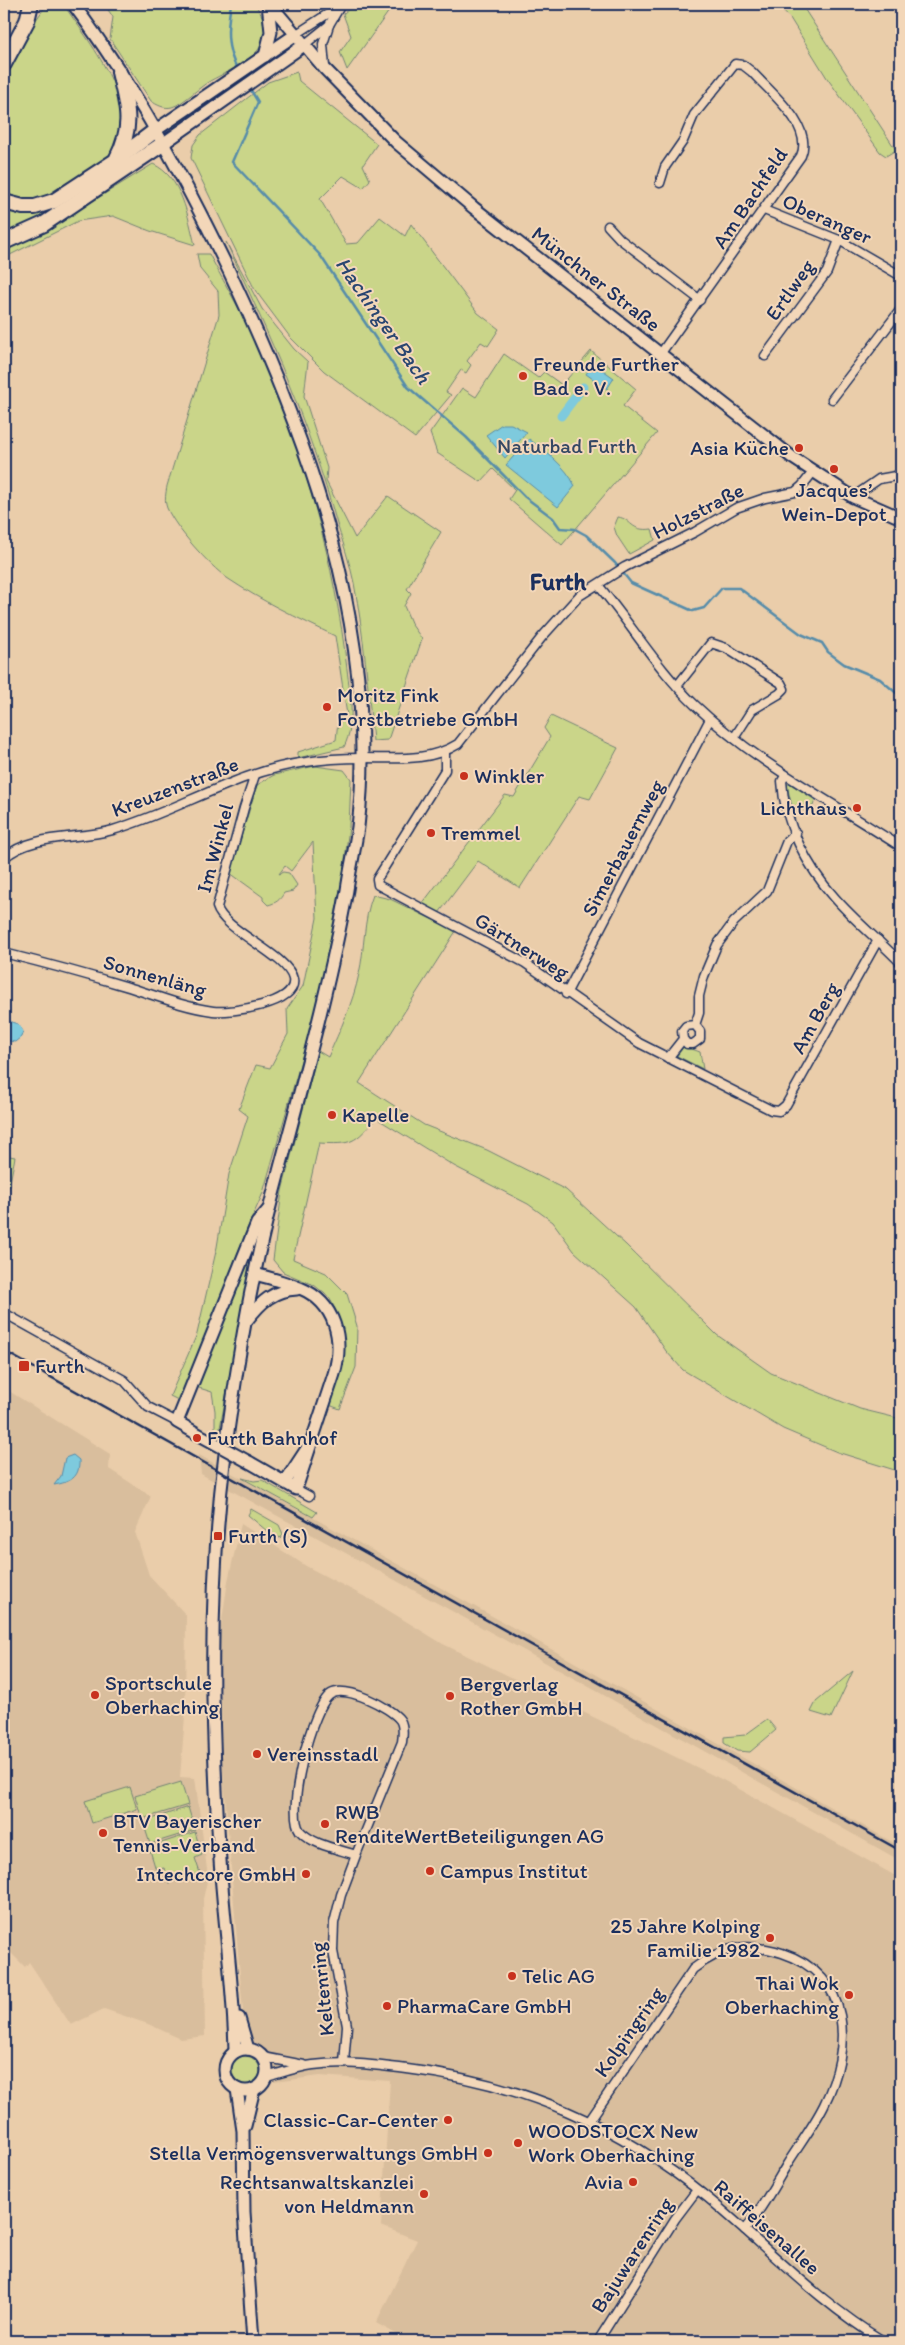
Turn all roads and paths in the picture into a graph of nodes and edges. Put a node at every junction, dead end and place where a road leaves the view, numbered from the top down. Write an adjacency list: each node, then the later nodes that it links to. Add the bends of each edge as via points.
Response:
1 (29, 4): 7 (highway); 10 (highway, via 27,21)
2 (72, 4): 12 (main road)
3 (269, 4): 6 (main road, Münchner Straße); 9 (main road, via 271,32)
4 (342, 5): 5 (street); 6 (street)
5 (329, 25): 8 (street); 11 (street, via 323,44)
6 (295, 35): 8 (main road, Münchner Straße); 9 (main road)
7 (4, 44)
8 (304, 45): 11 (main road, Münchner Straße); 14 (main road)
9 (265, 56): 13 (main road)
10 (4, 64)
11 (325, 70): 25 (main road, Münchner Straße, via 413,157)
12 (119, 72): 13 (main road); 15 (highway, via 129,123)
13 (156, 130): 14 (main road); 15 (highway)
14 (164, 143): 21 (highway, via 44,224); 37 (main road, via 265,348 321,503 344,596 354,654)
15 (115, 161): 17 (highway, via 54,201 35,207)
16 (660, 183): 18 (street, Am Bachfeld, via 665,167 683,141 694,115 729,69 735,64 743,65 800,126 804,138 801,156)
17 (4, 202)
18 (764, 210): 20 (street, Oberanger); 23 (street, Am Bachfeld)
19 (608, 226): 23 (street, via 620,239)
20 (839, 240): 22 (street, Oberanger); 26 (street, Ertlweg, via 827,272)
21 (4, 242)
22 (901, 276)
23 (700, 300): 25 (street, Am Bachfeld)
24 (901, 309): 27 (street)
25 (661, 353): 28 (main road, Münchner Straße)
26 (765, 356)
27 (832, 399)
28 (813, 472): 30 (main road, Münchner Straße); 32 (street, Holzstraße, via 795,492 736,508)
29 (901, 475): 30 (street, via 879,479)
30 (854, 497): 31 (main road, Münchner Straße)
31 (901, 518)
32 (598, 585): 33 (street); 36 (street, Holzstraße, via 571,603 462,740)
33 (677, 686): 34 (street); 35 (street, via 711,643 726,648 781,683 784,689 752,710)
34 (710, 719): 35 (street); 47 (street, Simerbauernweg)
35 (734, 738): 39 (street)
36 (445, 752): 37 (street, Kreuzenstraße, via 426,757); 47 (street, Gärtnerweg, via 445,770 377,879 378,885 500,948)
37 (361, 758): 38 (street, Kreuzenstraße, via 305,762); 52 (main road, via 358,828 341,922 324,1002)
38 (255, 775): 42 (street, Kreuzenstraße, via 113,830 26,845); 46 (street, Im Winkel, via 217,907 225,918 288,968 294,980)
39 (785, 776): 40 (street, via 782,781 783,799); 41 (street)
40 (796, 833): 43 (street, via 832,894); 48 (street, via 787,842 767,891 734,922 717,945 704,976)
41 (901, 847)
42 (4, 858)
43 (878, 940): 45 (street); 51 (street, Am Berg, via 786,1105)
44 (4, 953): 46 (street, Sonnenläng, via 215,1011 264,1004 288,994)
45 (901, 963)
46 (293, 988)
47 (566, 994): 50 (street, Gärtnerweg, via 639,1043)
48 (695, 1025): 49 (street, via 686,1026 682,1031); 49 (street, via 700,1031 700,1039 690,1044)
49 (683, 1039): 50 (street)
50 (668, 1058): 51 (street, Gärtnerweg, via 771,1110)
51 (779, 1111)
52 (270, 1207): 53 (main road); 57 (main road, via 258,1223)
53 (255, 1274): 54 (main road); 56 (main road)
54 (301, 1288): 56 (main road, via 274,1293); 58 (main road, via 320,1302 331,1316 339,1344 338,1359)
55 (4, 1313): 57 (street, via 124,1380 148,1407)
56 (246, 1321): 63 (main road, via 224,1462 216,1565 212,1692 225,1928)
57 (177, 1422): 59 (main road, bridge)
58 (310, 1443): 59 (main road); 60 (main road, via 309,1455)
59 (285, 1482): 60 (main road)
60 (296, 1488): 61 (street)
61 (310, 1496)
62 (356, 1855): 62 (street, Keltenring, via 402,1742 403,1730 401,1720 392,1713 344,1690 333,1692 324,1699 316,1718 304,1758 296,1816 299,1829 312,1840); 67 (street, Keltenring, via 332,1934 347,2026)
63 (234, 2005): 64 (main road); 65 (main road)
64 (248, 2049): 65 (main road); 66 (main road)
65 (235, 2052): 70 (main road, via 227,2060 225,2071 228,2082)
66 (263, 2058): 68 (street, Raiffeisenallee); 69 (main road)
67 (344, 2063): 68 (street, Raiffeisenallee); 72 (street, Raiffeisenallee, via 466,2078 516,2091)
68 (311, 2065): 69 (street, Raiffeisenallee)
69 (266, 2077): 71 (main road)
70 (237, 2089): 71 (main road); 73 (main road)
71 (254, 2089): 73 (main road)
72 (590, 2120): 74 (street, Raiffeisenallee, via 650,2156); 75 (street, Kolpingring, via 694,1969 710,1956 725,1950 757,1946 798,1959 824,1980 837,2003 842,2021 841,2052 826,2102 808,2136)
73 (243, 2131): 76 (main road, via 244,2212)
74 (697, 2190): 75 (street, Raiffeisenallee); 77 (street, Bajuwarenring)
75 (745, 2230): 78 (street, Raiffeisenallee, via 826,2301)
76 (253, 2341)
77 (598, 2341)
78 (883, 2341)

